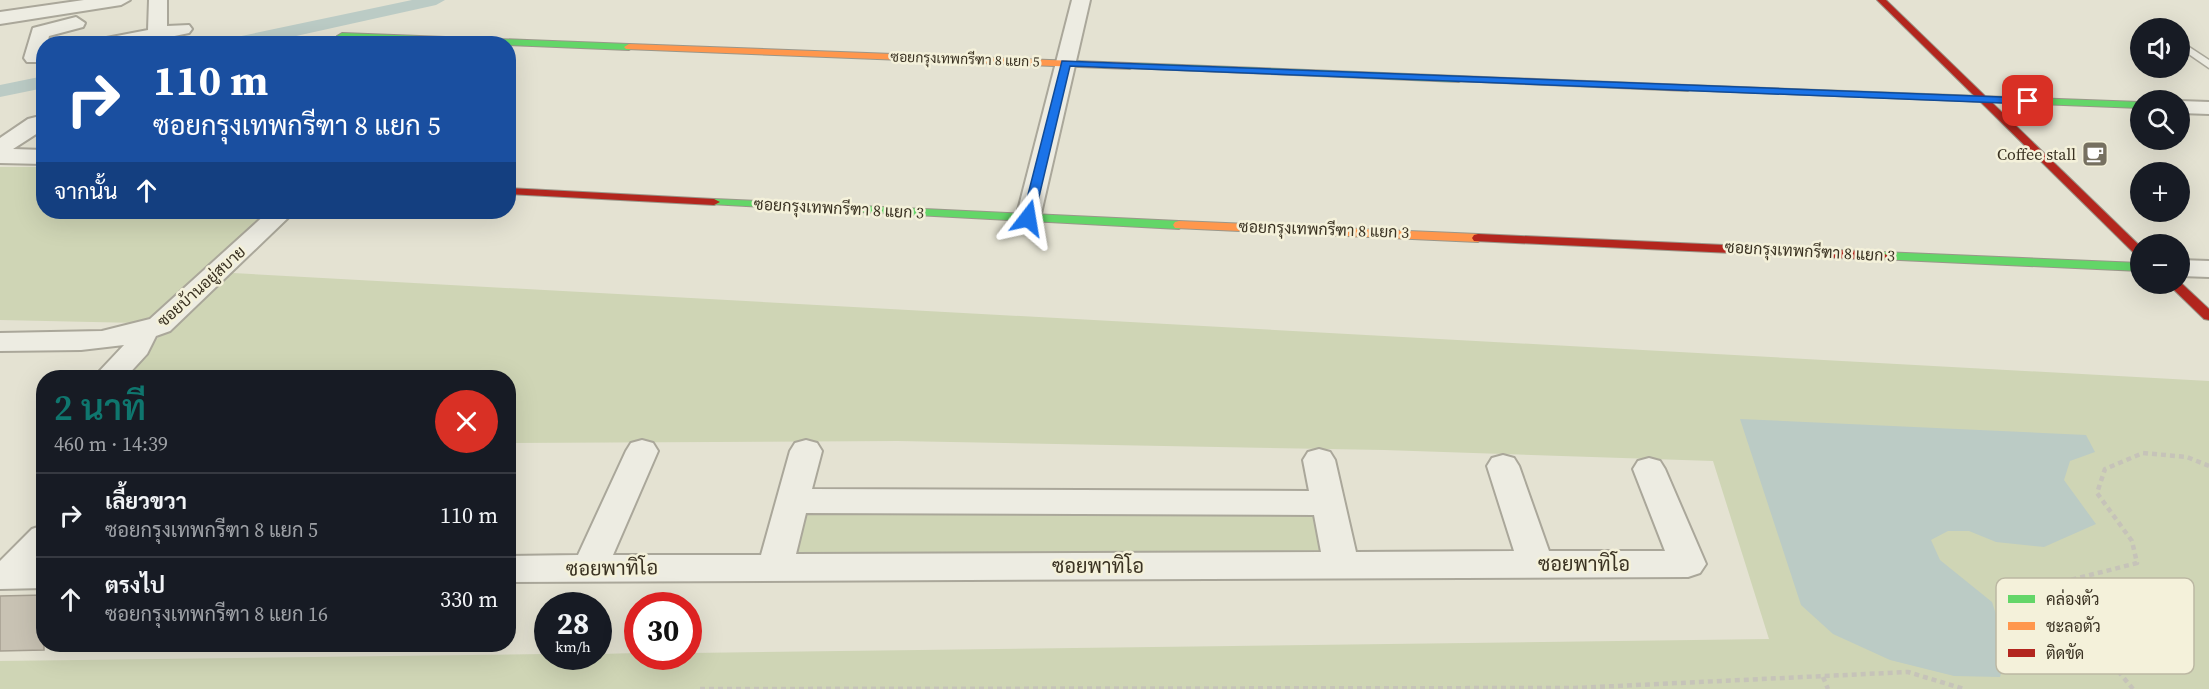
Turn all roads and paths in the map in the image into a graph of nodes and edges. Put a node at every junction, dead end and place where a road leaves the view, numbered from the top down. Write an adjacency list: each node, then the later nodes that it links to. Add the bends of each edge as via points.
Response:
1 (121, 0): 5 (street)
2 (158, 0): 8 (street)
3 (1081, 0): 15 (street)
4 (1881, 0): 17 (street)
5 (88, 5): 6 (street); 9 (street, via 86,19 40,32)
6 (0, 18)
7 (182, 29): 8 (street)
8 (157, 33): 10 (street)
9 (39, 36)
10 (142, 36)
11 (516, 42): 15 (street, ซอยกรุงเทพกรีฑา 8 แยก 5)
12 (36, 49): 14 (street)
13 (2190, 51): 16 (lane)
14 (34, 58)
15 (1066, 63): 17 (street, ซอยกรุงเทพกรีฑา 8 แยก 5); 26 (street)
16 (2209, 65)
17 (1983, 99): 18 (street, ซอยกรุงเทพกรีฑา 8 แยก 5); 28 (street)
18 (2130, 105)
19 (2190, 107): 20 (street)
20 (2209, 108)
21 (36, 124): 22 (street)
22 (0, 148)
23 (0, 156): 24 (street)
24 (36, 157)
25 (516, 191): 26 (street, ซอยกรุงเทพกรีฑา 8 แยก 3)
26 (1028, 218): 29 (street, ซอยกรุงเทพกรีฑา 8 แยก 3)
27 (274, 219): 34 (street, ซอยบ้านอยู่สบาย, via 160,325)
28 (2130, 242)
29 (2130, 267)
30 (2190, 269): 31 (street)
31 (2209, 270)
32 (2185, 294): 33 (street)
33 (2209, 316)
34 (142, 333): 35 (street, ซอยบ้านอยู่สบาย, via 102,339); 36 (street, via 137,348)
35 (0, 342)
36 (116, 370)
37 (642, 451): 49 (street)
38 (806, 451): 43 (street)
39 (1319, 460): 44 (street)
40 (1503, 466): 47 (street)
41 (2209, 466): 52 (path, via 2187,457 2143,453 2105,469 2097,494 2132,540 2137,563)
42 (1649, 469): 47 (street, ซอยพาทิโอ, via 1688,564)
43 (793, 501): 44 (street); 48 (street)
44 (1328, 503): 46 (street)
45 (36, 549): 51 (street)
46 (1341, 565): 47 (street, ซอยพาทิโอ); 48 (street, ซอยพาทิโอ)
47 (1536, 565)
48 (775, 566): 49 (street, ซอยพาทิโอ)
49 (590, 568): 50 (street, ซอยพาทิโอ)
50 (516, 569)
51 (18, 574)
52 (2078, 578)
53 (2120, 674): 58 (path)
54 (1823, 677): 55 (path, via 1575,688); 56 (path); 57 (path, via 1908,672)
55 (700, 689)
56 (1828, 689)
57 (1964, 689)
58 (2133, 689)

